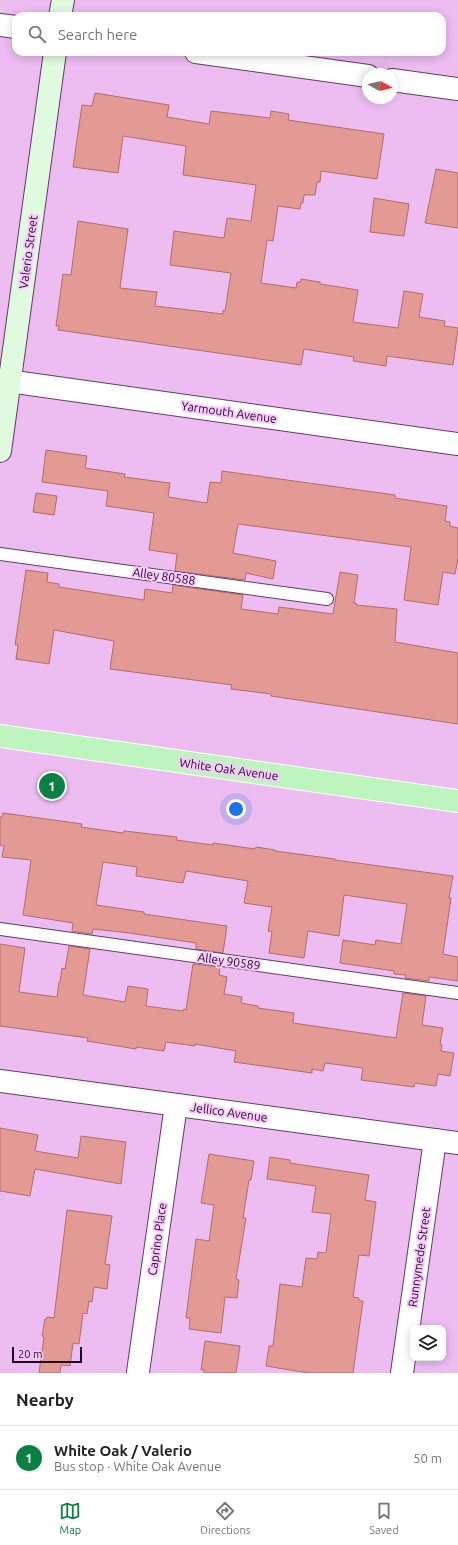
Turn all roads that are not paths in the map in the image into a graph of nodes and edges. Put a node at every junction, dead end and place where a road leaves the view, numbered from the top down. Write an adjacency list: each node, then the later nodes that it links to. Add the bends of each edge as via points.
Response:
1 (62, 0): 2 (street)
2 (60, 12)
3 (0, 25): 4 (street)
4 (12, 26)
5 (54, 56): 10 (street, Valerio Street)
6 (225, 56): 7 (street)
7 (362, 75)
8 (398, 81): 9 (street)
9 (458, 89)
10 (5, 381): 11 (street, Yarmouth Avenue); 12 (street, Valerio Street)
11 (458, 444)
12 (0, 451)
13 (0, 554): 14 (lane, Alley 80588)
14 (327, 599)
15 (0, 736): 16 (main road, White Oak Avenue)
16 (458, 801)
17 (0, 929): 18 (lane, Alley 90589)
18 (458, 993)
19 (0, 1080): 20 (street, Jellico Avenue)
20 (176, 1106): 21 (street, Jellico Avenue); 23 (street, Caprino Place)
21 (435, 1140): 22 (street, Jellico Avenue); 24 (street, Runnymede Street)
22 (458, 1143)
23 (138, 1372)
24 (402, 1373)

